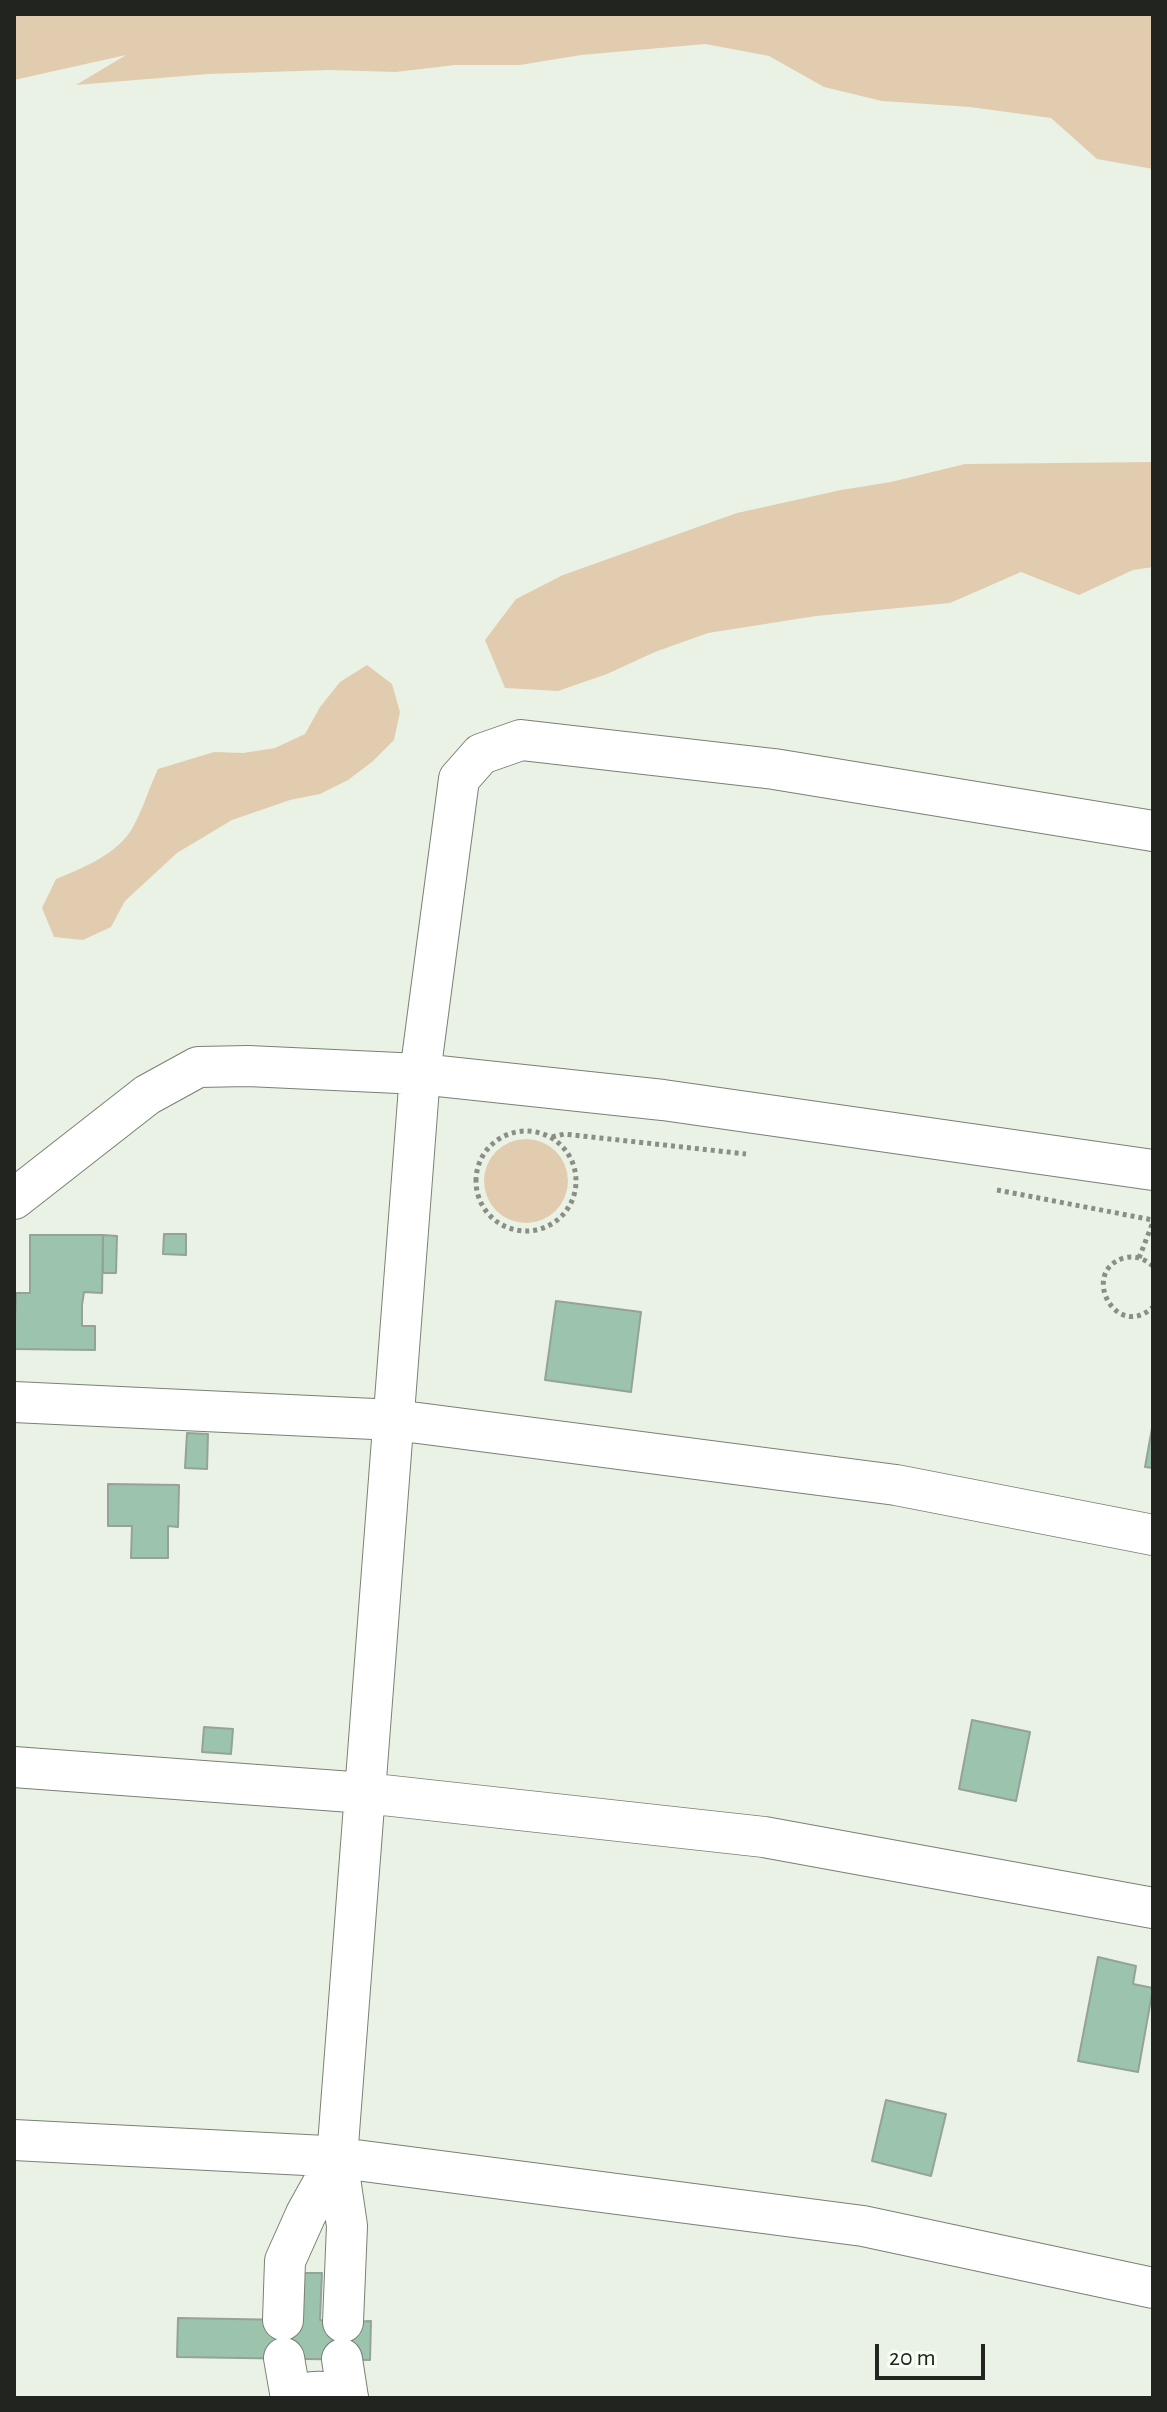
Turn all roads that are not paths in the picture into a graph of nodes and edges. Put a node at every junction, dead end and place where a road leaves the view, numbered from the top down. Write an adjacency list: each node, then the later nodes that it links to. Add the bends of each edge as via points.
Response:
1 (1153, 831): 2 (street, via 774,769 521,740 481,754 459,779)
2 (420, 1074): 3 (street, via 663,1100); 4 (street, via 198,1067 147,1095); 6 (street)
3 (1153, 1170)
4 (14, 1199)
5 (14, 1402): 6 (street)
6 (395, 1420): 7 (street, via 896,1485); 9 (street)
7 (1153, 1535)
8 (14, 1767): 9 (street)
9 (365, 1793): 10 (street, via 764,1837); 12 (street)
10 (1153, 1908)
11 (14, 2140): 12 (street)
12 (337, 2158): 13 (street, via 863,2226); 14 (street, via 347,2226); 15 (street, via 285,2261 284,2339)
13 (1153, 2288)
14 (345, 2369): 15 (street, via 317,2391)
15 (294, 2398)

